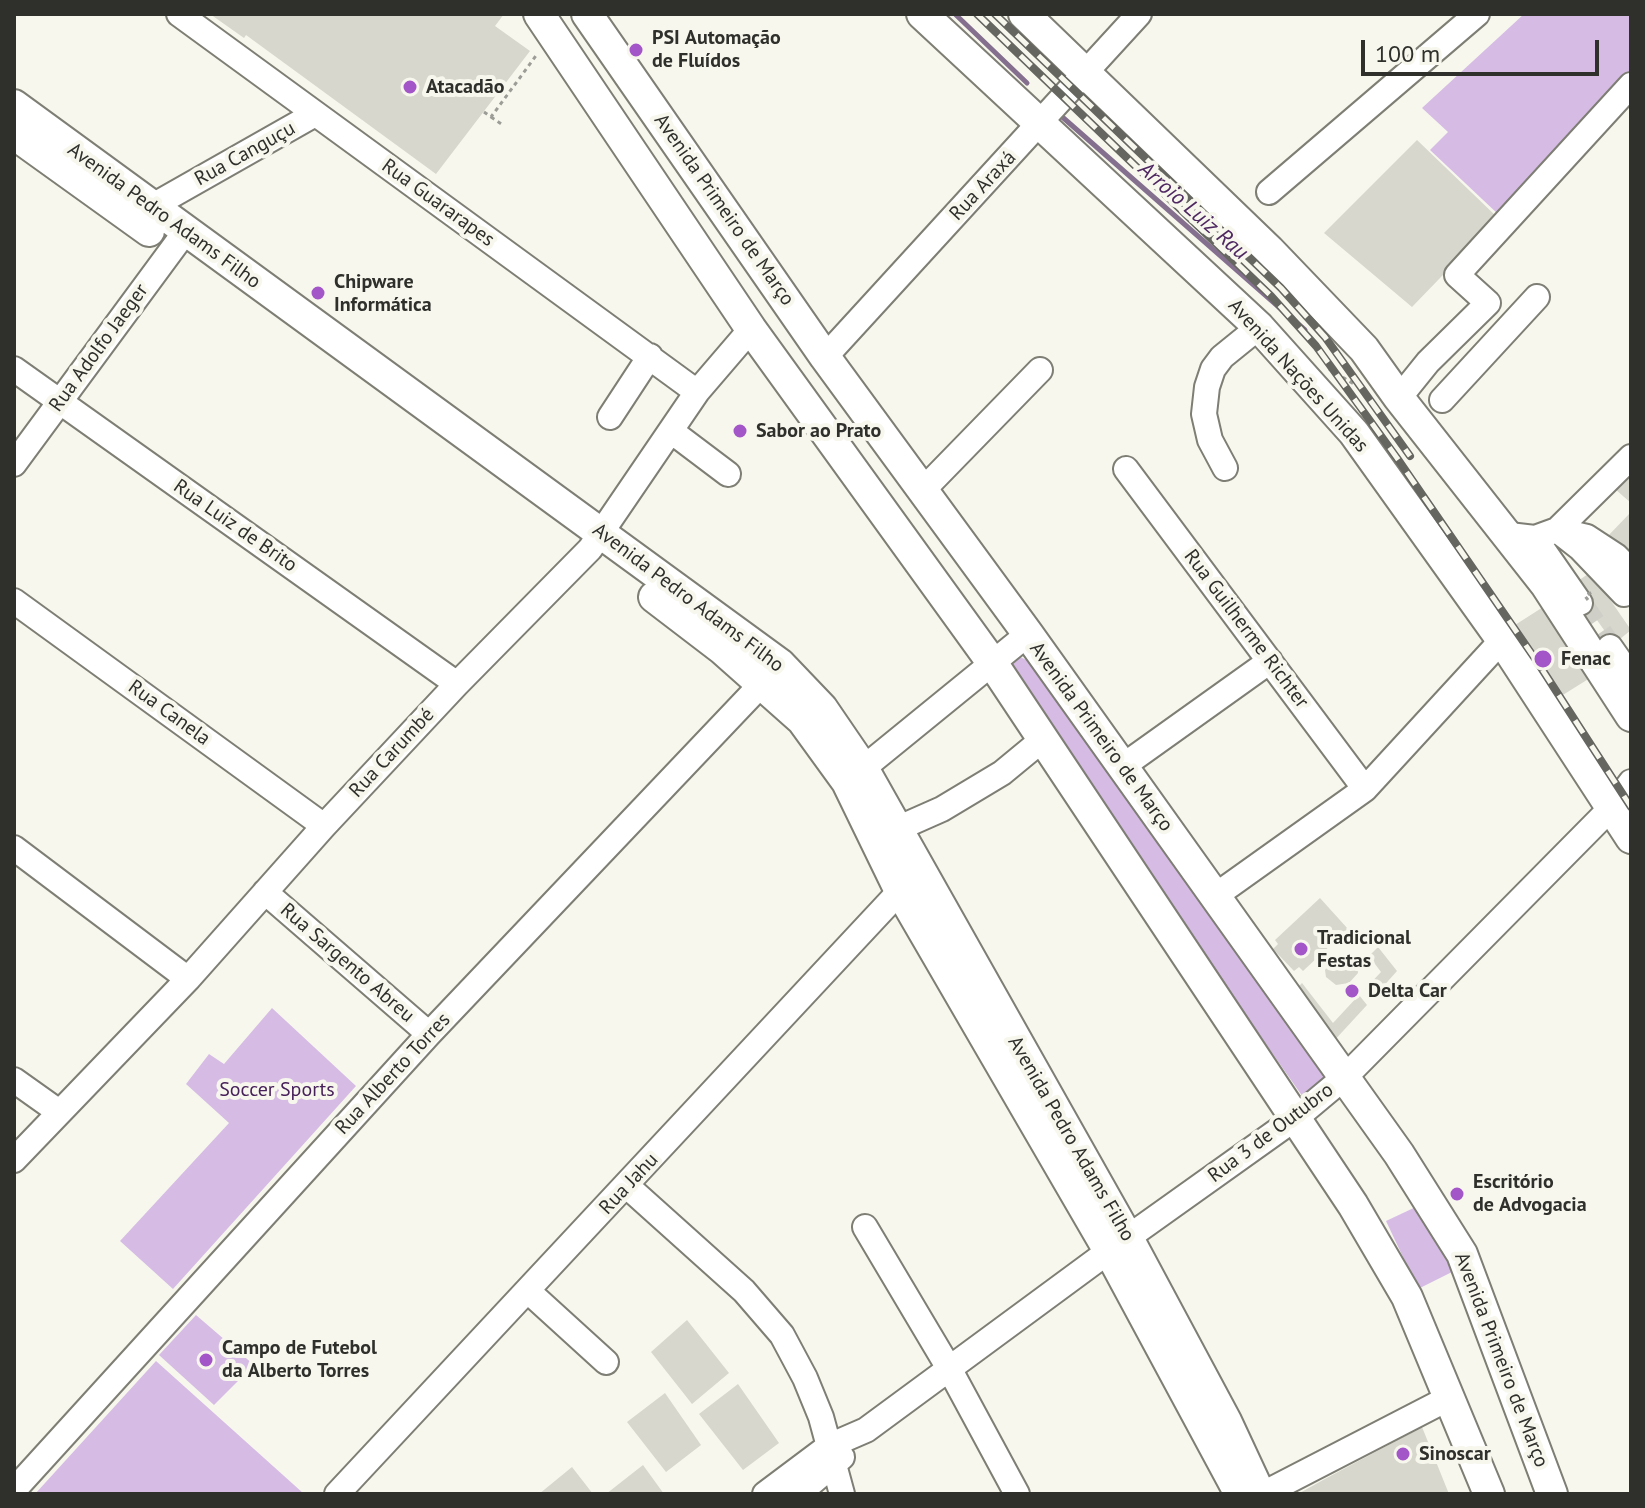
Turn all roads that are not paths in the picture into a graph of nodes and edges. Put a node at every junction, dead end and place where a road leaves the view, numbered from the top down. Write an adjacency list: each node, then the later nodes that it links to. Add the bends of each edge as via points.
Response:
1 (179, 14): 11 (street, Rua Guararapes)
2 (587, 14): 17 (main road, Avenida Primeiro de Março)
3 (922, 14): 12 (main road, Avenida Nações Unidas)
4 (1024, 14): 8 (main road)
5 (1139, 14): 8 (street, Rua Araxá)
6 (1477, 14): 14 (street)
7 (545, 24): 18 (main road, Avenida Primeiro de Março)
8 (1087, 73): 12 (street, Rua Araxá); 34 (main road, via 1364,349)
9 (1631, 85): 20 (street, via 1457,275)
10 (14, 105): 15 (main road, Avenida Pedro Adams Filho)
11 (315, 114): 15 (street, Rua Canguçu); 28 (street, Rua Guararapes)
12 (1040, 123): 23 (main road, Avenida Nações Unidas); 29 (street, Rua Araxá)
13 (14, 134): 15 (main road, Avenida Pedro Adams Filho)
14 (1269, 192)
15 (145, 215): 16 (main road, Avenida Pedro Adams Filho)
16 (179, 240): 36 (street, Rua Adolfo Jaeger); 48 (main road, Avenida Pedro Adams Filho)
17 (745, 241): 18 (main road); 21 (main road, Avenida Primeiro de Março)
18 (710, 267): 24 (main road, Avenida Primeiro de Março)
19 (1537, 297): 22 (street)
20 (1488, 303): 22 (street); 25 (street)
21 (801, 322): 24 (main road, via 772,320); 29 (main road, Avenida Primeiro de Março)
22 (1511, 325): 26 (street)
23 (1259, 327): 43 (street, via 1222,357 1207,387 1204,414); 53 (main road, Avenida Nações Unidas, via 1354,433)
24 (751, 329): 33 (street, Rua Carumbé); 40 (main road, Avenida Primeiro de Março)
25 (1462, 330): 26 (street); 27 (street)
26 (1485, 352): 32 (street)
27 (1438, 353): 32 (street); 34 (street)
28 (650, 356): 33 (street, Rua Guararapes); 37 (street)
29 (825, 357): 38 (main road, Avenida Primeiro de Março)
30 (14, 369): 36 (street, Rua Luiz de Brito)
31 (1040, 370): 46 (street)
32 (1462, 376): 35 (street)
33 (697, 392): 39 (street, Rua Carumbé)
34 (1399, 398): 47 (main road)
35 (1442, 400)
36 (60, 401): 42 (street, Rua Adolfo Jaeger); 59 (street, Rua Luiz de Brito)
37 (610, 417)
38 (880, 429): 40 (main road); 46 (main road, Avenida Primeiro de Março)
39 (671, 431): 45 (street); 48 (street, Rua Carumbé)
40 (845, 456): 55 (main road, Avenida Primeiro de Março)
41 (1631, 457): 47 (street)
42 (14, 464)
43 (1225, 468)
44 (1126, 469): 56 (street, Rua Guilherme Richter)
45 (728, 474)
46 (923, 490): 52 (main road, Avenida Primeiro de Março)
47 (1534, 534): 49 (street, via 1587,537 1616,556); 50 (street); 60 (main road, via 1546,585)
48 (596, 542): 57 (main road, Avenida Pedro Adams Filho); 59 (street, Rua Carumbé)
49 (1627, 583)
50 (1587, 599)
51 (14, 601): 67 (street, Rua Canela)
52 (1028, 634): 55 (street); 62 (main road, Avenida Primeiro de Março)
53 (1502, 640): 65 (street); 66 (main road, Avenida Nações Unidas)
54 (1610, 647): 58 (street)
55 (991, 661): 61 (main road, Avenida Primeiro de Março); 63 (street)
56 (1270, 661): 62 (street); 65 (street, Rua Guilherme Richter)
57 (771, 674): 63 (main road, Avenida Pedro Adams Filho, via 802,720); 75 (street, Rua Alberto Torres)
58 (1631, 677)
59 (457, 684): 67 (street, Rua Carumbé)
60 (1631, 716)
61 (1042, 740): 68 (street, via 1002,773); 79 (main road, Avenida Primeiro de Março)
62 (1123, 766): 73 (main road, Avenida Primeiro de Março)
63 (855, 775): 68 (main road, Avenida Pedro Adams Filho)
64 (1631, 782): 66 (street, Rua 3 de Outubro)
65 (1365, 789): 73 (street)
66 (1612, 807): 69 (main road, Avenida Nações Unidas); 76 (street, Rua 3 de Outubro)
67 (324, 826): 72 (street, Rua Carumbé)
68 (886, 834): 71 (main road, Avenida Pedro Adams Filho)
69 (1631, 838)
70 (14, 848): 74 (street)
71 (911, 883): 81 (street, Rua Jahu); 83 (main road, Avenida Pedro Adams Filho)
72 (265, 892): 74 (street, Rua Carumbé); 75 (street, Rua Sargento Abreu)
73 (1215, 896): 76 (main road, Avenida Primeiro de Março)
74 (188, 979): 78 (street, Rua Carumbé)
75 (429, 1034): 89 (street, Rua Alberto Torres)
76 (1346, 1076): 79 (street, Rua 3 de Outubro); 98 (main road, Avenida Primeiro de Março, via 1462,1254)
77 (14, 1080): 78 (street)
78 (59, 1112): 80 (street, Rua Carumbé)
79 (1297, 1117): 83 (street, Rua 3 de Outubro); 87 (main road, Avenida Primeiro de Março, via 1407,1297)
80 (14, 1160)
81 (627, 1186): 84 (street, Rua Jahu); 88 (street, via 744,1291 782,1335 805,1378)
82 (865, 1227): 86 (street)
83 (1118, 1245): 86 (street, Rua 3 de Outubro); 95 (main road, Avenida Pedro Adams Filho); 96 (main road, Avenida Pedro Adams Filho, via 1226,1421)
84 (528, 1291): 85 (street); 90 (street, Rua Jahu)
85 (606, 1362)
86 (950, 1370): 88 (street, Rua 3 de Outubro); 94 (street)
87 (1449, 1398): 96 (street); 97 (main road, Avenida Primeiro de Março)
88 (832, 1456): 91 (street, Rua 3 de Outubro); 92 (street, Rua 3 de Outubro); 93 (street)
89 (14, 1490)
90 (337, 1494)
91 (765, 1494)
92 (798, 1494)
93 (842, 1494)
94 (1017, 1494)
95 (1240, 1494)
96 (1262, 1494)
97 (1489, 1494)
98 (1552, 1494)

